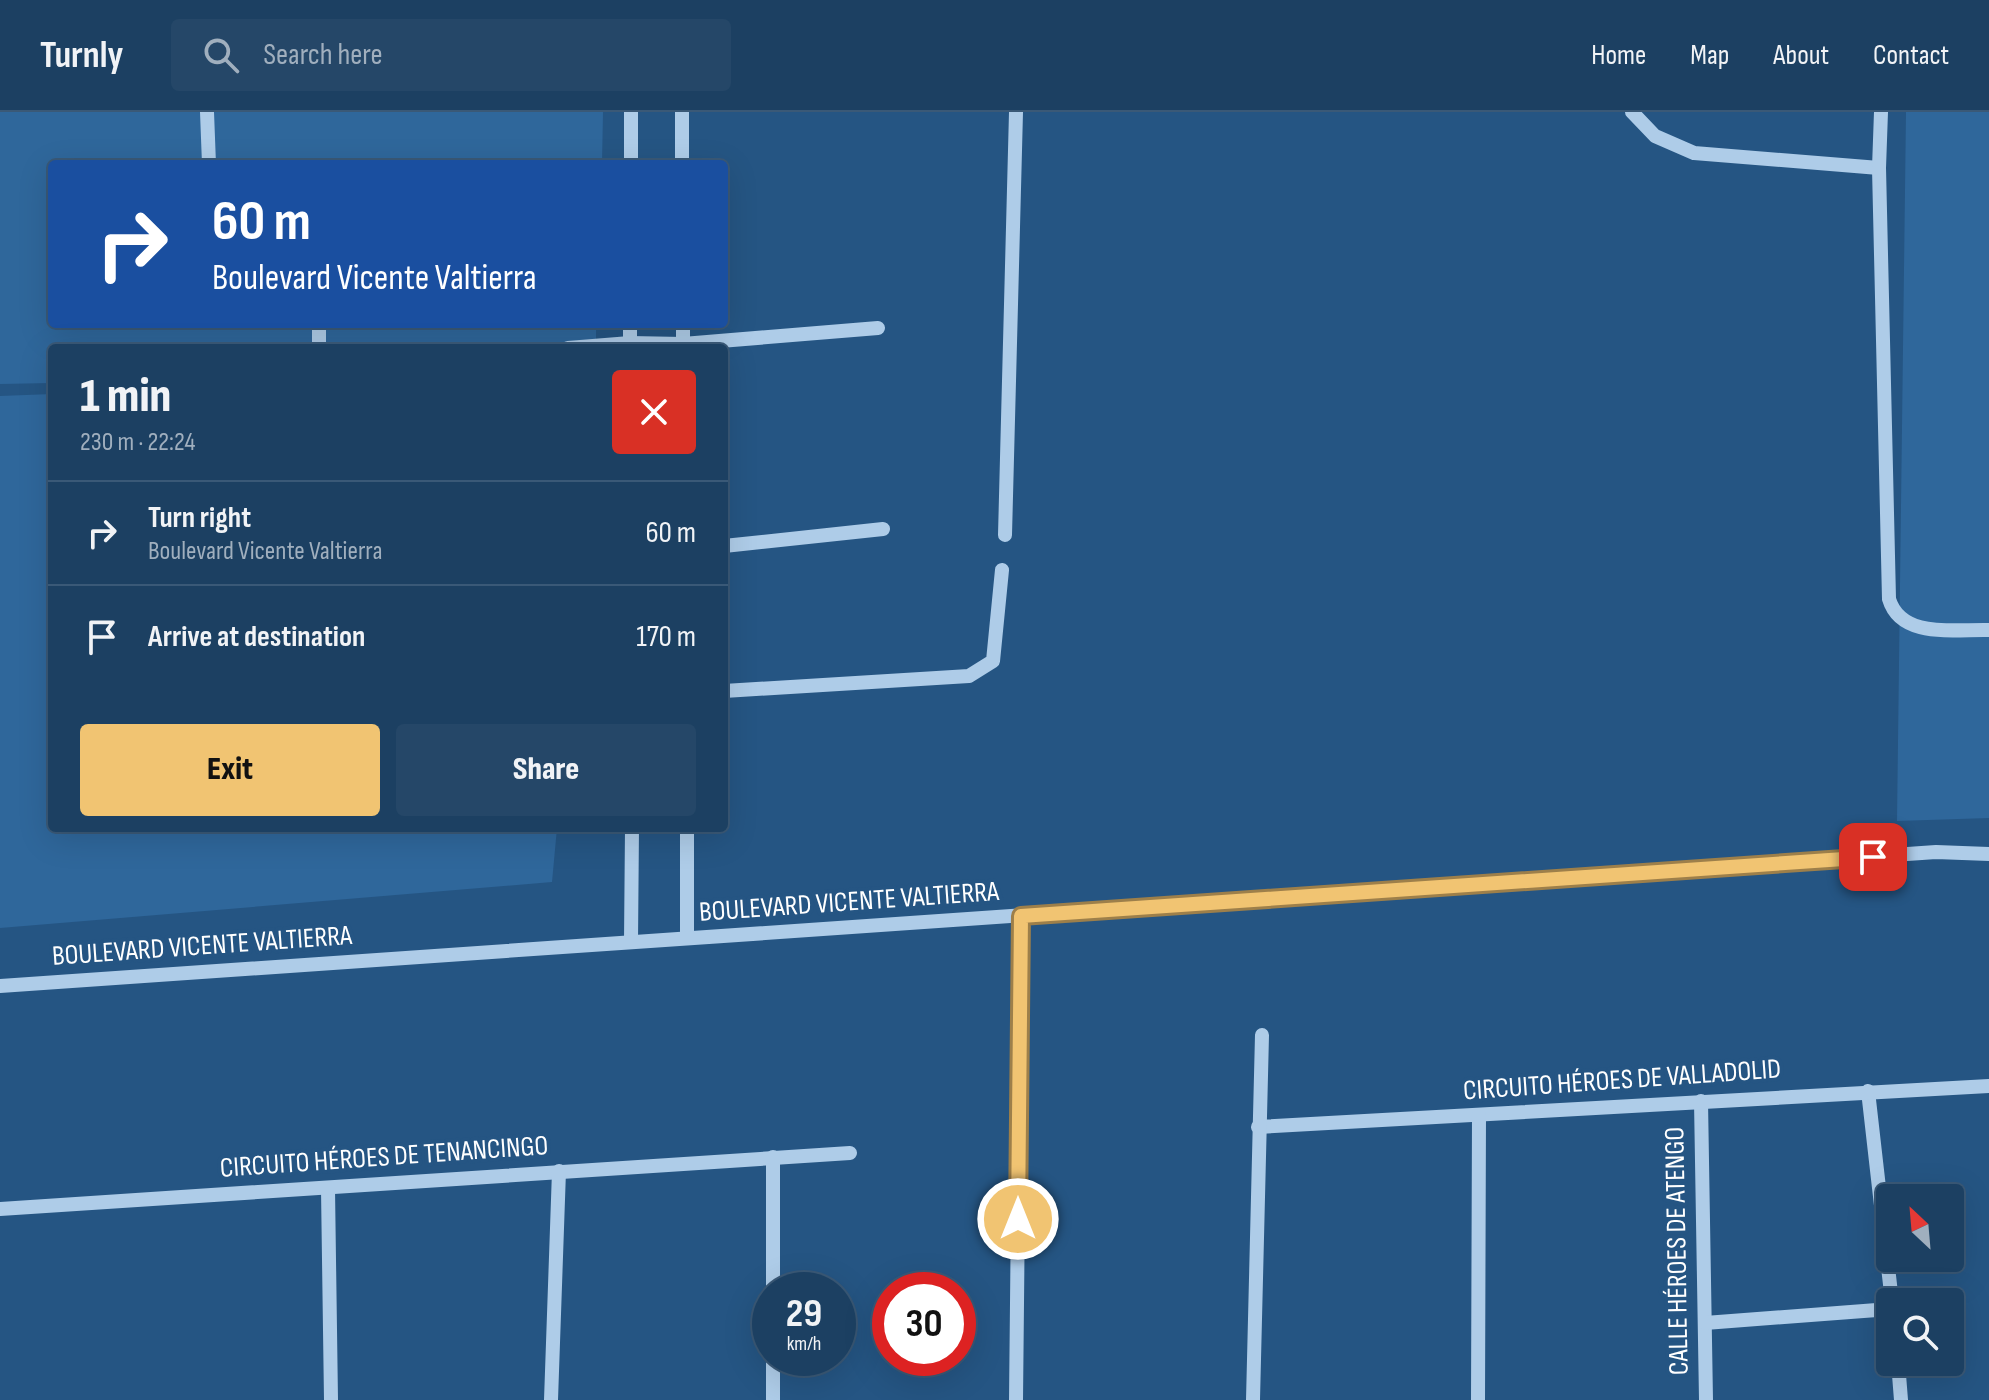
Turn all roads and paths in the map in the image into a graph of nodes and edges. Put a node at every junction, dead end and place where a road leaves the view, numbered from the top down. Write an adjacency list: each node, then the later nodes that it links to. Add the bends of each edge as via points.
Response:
1 (207, 112): 7 (street)
2 (631, 112): 8 (street)
3 (682, 112): 9 (street)
4 (1016, 112): 14 (street)
5 (1632, 112): 10 (street, via 1655,136 1694,153)
6 (1881, 112): 10 (street)
7 (209, 160)
8 (631, 160)
9 (682, 160)
10 (1879, 168): 17 (street, via 1889,599 1894,615 1912,627)
11 (878, 328): 12 (street)
12 (705, 344)
13 (883, 529): 15 (street)
14 (1005, 535)
15 (728, 546)
16 (1002, 570): 18 (street, via 993,661 969,676)
17 (1989, 630)
18 (728, 691)
19 (632, 832): 24 (street)
20 (687, 832): 23 (street)
21 (1989, 854): 22 (street, BOULEVARD VICENTE VALTIERRA, via 1936,852)
22 (1021, 916): 23 (street, BOULEVARD VICENTE VALTIERRA); 46 (street)
23 (687, 938): 24 (street, BOULEVARD VICENTE VALTIERRA)
24 (631, 941): 25 (street, BOULEVARD VICENTE VALTIERRA)
25 (0, 986)
26 (1262, 1035): 31 (street)
27 (1989, 1086): 28 (street, CIRCUITO HÉROES DE VALLADOLID)
28 (1868, 1091): 29 (street, CIRCUITO HÉROES DE VALLADOLID); 38 (street)
29 (1701, 1101): 30 (street, CIRCUITO HÉROES DE VALLADOLID); 40 (street, CALLE HÉROES DE ATENGO)
30 (1479, 1115): 31 (street, CIRCUITO HÉROES DE VALLADOLID); 48 (street)
31 (1258, 1127): 47 (street)
32 (850, 1153): 33 (street, CIRCUITO HÉROES DE TENANCINGO)
33 (773, 1157): 34 (street, CIRCUITO HÉROES DE TENANCINGO); 37 (street)
34 (559, 1171): 35 (street, CIRCUITO HÉROES DE TENANCINGO); 44 (street)
35 (328, 1189): 36 (street, CIRCUITO HÉROES DE TENANCINGO); 43 (street)
36 (0, 1209)
37 (773, 1272)
38 (1890, 1288)
39 (1876, 1310): 40 (street)
40 (1705, 1323): 49 (street, CALLE HÉROES DE ATENGO)
41 (773, 1376): 45 (street)
42 (1899, 1376): 50 (street)
43 (331, 1400)
44 (551, 1400)
45 (773, 1400)
46 (1016, 1400)
47 (1253, 1400)
48 (1478, 1400)
49 (1706, 1400)
50 (1901, 1400)

